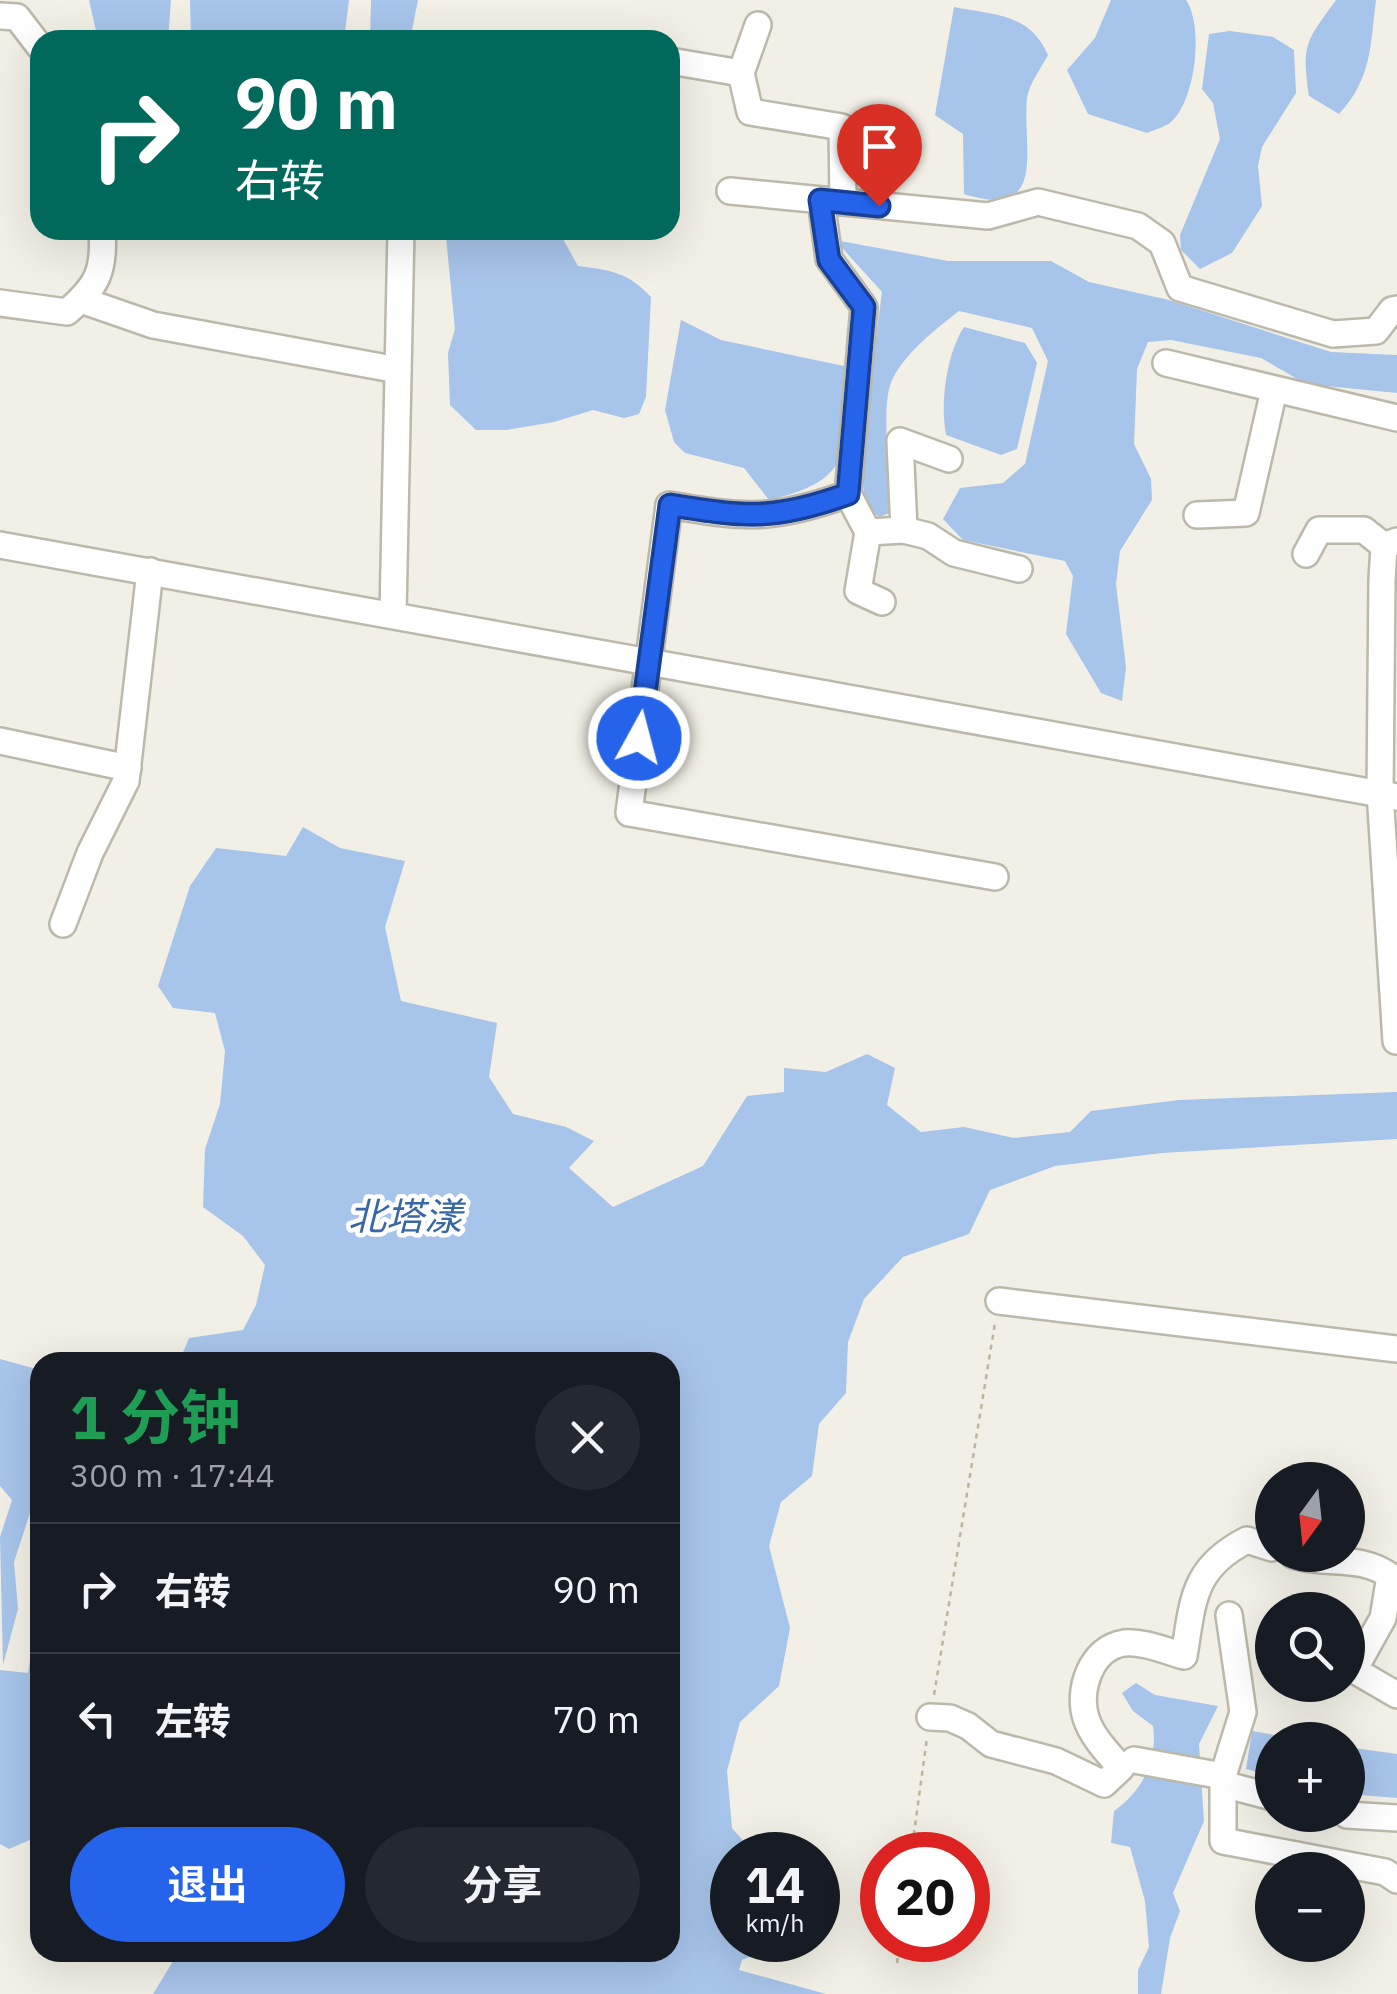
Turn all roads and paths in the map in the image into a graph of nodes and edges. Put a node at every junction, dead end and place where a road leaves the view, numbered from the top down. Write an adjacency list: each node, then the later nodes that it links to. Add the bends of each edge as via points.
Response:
1 (0, 16): 3 (street, via 17,17)
2 (758, 26): 5 (street)
3 (30, 33)
4 (680, 63): 5 (street)
5 (741, 73): 7 (street, via 750,112 842,126)
6 (730, 191): 7 (street)
7 (832, 201): 12 (street, via 988,216 1038,202 1138,226 1162,242 1180,288 1333,334 1376,330); 18 (street, via 829,260 864,307)
8 (103, 240): 10 (street, via 96,287)
9 (402, 240): 14 (street)
10 (81, 300): 11 (street, via 67,312); 14 (street, via 153,325)
11 (0, 303)
12 (1397, 309)
13 (1166, 364): 15 (street)
14 (398, 370): 28 (street)
15 (1274, 390): 16 (street); 19 (street, via 1246,513)
16 (1397, 418)
17 (949, 459): 20 (street, via 900,441)
18 (848, 494): 21 (street); 29 (street, via 801,511 745,518 670,505)
19 (1197, 515)
20 (904, 530): 21 (street); 25 (street, via 954,554)
21 (868, 532): 27 (street, via 858,592)
22 (1391, 543): 24 (street, via 1364,530 1319,530); 32 (street)
23 (0, 545): 26 (street)
24 (1306, 554)
25 (1019, 569)
26 (150, 571): 28 (street); 31 (street)
27 (882, 602)
28 (394, 614): 29 (street)
29 (649, 662): 32 (street); 33 (street, via 629,813)
30 (0, 741): 31 (street)
31 (128, 768): 34 (street)
32 (1388, 794): 35 (street)
33 (995, 876)
34 (63, 924)
35 (1396, 1042)
36 (999, 1301): 37 (street); 42 (path)
37 (1397, 1350)
38 (1255, 1543): 42 (street, via 1226,1551 1204,1572 1194,1589 1184,1656 1122,1643 1088,1671 1084,1715 1121,1768 1104,1784 1056,1761 991,1744 950,1718)
39 (1365, 1563): 41 (street, via 1390,1576 1383,1618 1354,1670)
40 (1229, 1615): 44 (street, via 1243,1712)
41 (1397, 1695)
42 (930, 1716): 48 (path)
43 (1134, 1760): 44 (street)
44 (1219, 1778): 45 (street); 49 (street, via 1222,1841)
45 (1255, 1790)
46 (1365, 1816): 47 (street)
47 (1397, 1818)
48 (915, 1832)
49 (1397, 1880)

